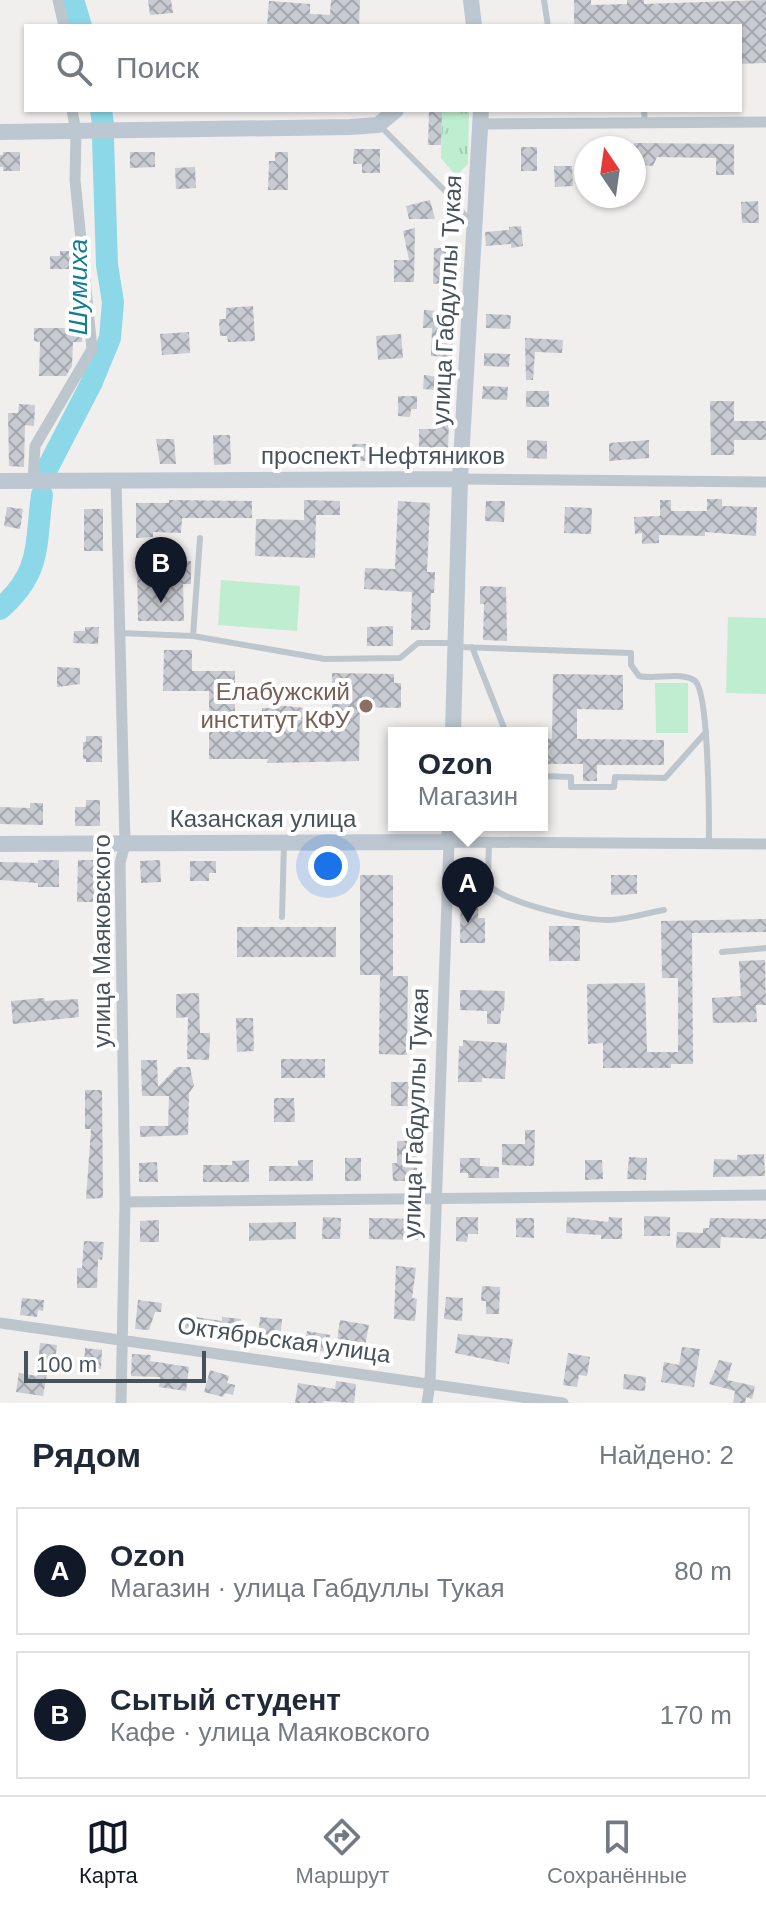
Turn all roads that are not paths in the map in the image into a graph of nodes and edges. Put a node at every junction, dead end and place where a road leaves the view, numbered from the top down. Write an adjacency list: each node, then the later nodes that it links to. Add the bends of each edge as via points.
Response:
1 (58, 0): 4 (street)
2 (471, 0): 5 (main road)
3 (544, 0): 6 (lane)
4 (64, 24)
5 (471, 24)
6 (548, 24)
7 (72, 112): 14 (street)
8 (394, 112): 12 (main road)
9 (644, 116): 10 (street); 11 (street)
10 (481, 117): 15 (main road, улица Габдуллы Тукая)
11 (766, 122)
12 (378, 125): 14 (main road); 15 (lane, via 452,198)
13 (0, 132): 14 (main road)
14 (76, 132): 19 (street, via 75,180 92,349 35,446)
15 (474, 228): 16 (main road, улица Габдуллы Тукая)
16 (460, 479): 17 (main road, проспект Нефтяников); 20 (street, проспект Нефтяников); 24 (main road, улица Габдуллы Тукая)
17 (116, 480): 19 (main road, проспект Нефтяников); 22 (street, улица Маяковского)
18 (0, 481): 19 (main road, проспект Нефтяников)
19 (33, 481)
20 (766, 482)
21 (200, 538): 23 (lane)
22 (120, 633): 23 (lane); 34 (street, улица Маяковского)
23 (193, 636): 24 (lane, via 325,659 400,658 418,643)
24 (461, 646): 25 (main road, улица Габдуллы Тукая); 26 (lane); 27 (lane, via 631,653 639,676 687,677 697,683)
25 (454, 727)
26 (503, 727)
27 (706, 732): 28 (lane, via 665,778 615,777 614,787 571,787 571,777); 32 (lane)
28 (548, 776)
29 (450, 833): 30 (street, Казанская улица); 31 (main road, Казанская улица); 41 (street, улица Габдуллы Тукая)
30 (489, 842): 32 (street, Казанская улица); 36 (lane, via 492,888 518,902 611,920)
31 (284, 843): 34 (main road, Казанская улица); 37 (lane)
32 (709, 843): 35 (street, Казанская улица)
33 (0, 844): 34 (main road, Казанская улица)
34 (125, 844): 42 (street, улица Маяковского, via 120,863)
35 (766, 844)
36 (664, 910)
37 (282, 917)
38 (766, 948): 39 (lane)
39 (722, 952)
40 (766, 1195): 41 (street)
41 (437, 1200): 42 (street); 45 (street, улица Габдуллы Тукая)
42 (125, 1202): 44 (street, улица Маяковского)
43 (0, 1323): 44 (street, Октябрьская улица)
44 (124, 1340): 45 (street, Октябрьская улица); 46 (street, улица Маяковского)
45 (430, 1383): 47 (street, улица Габдуллы Тукая); 48 (street, Октябрьская улица)
46 (121, 1403)
47 (427, 1403)
48 (563, 1403)

